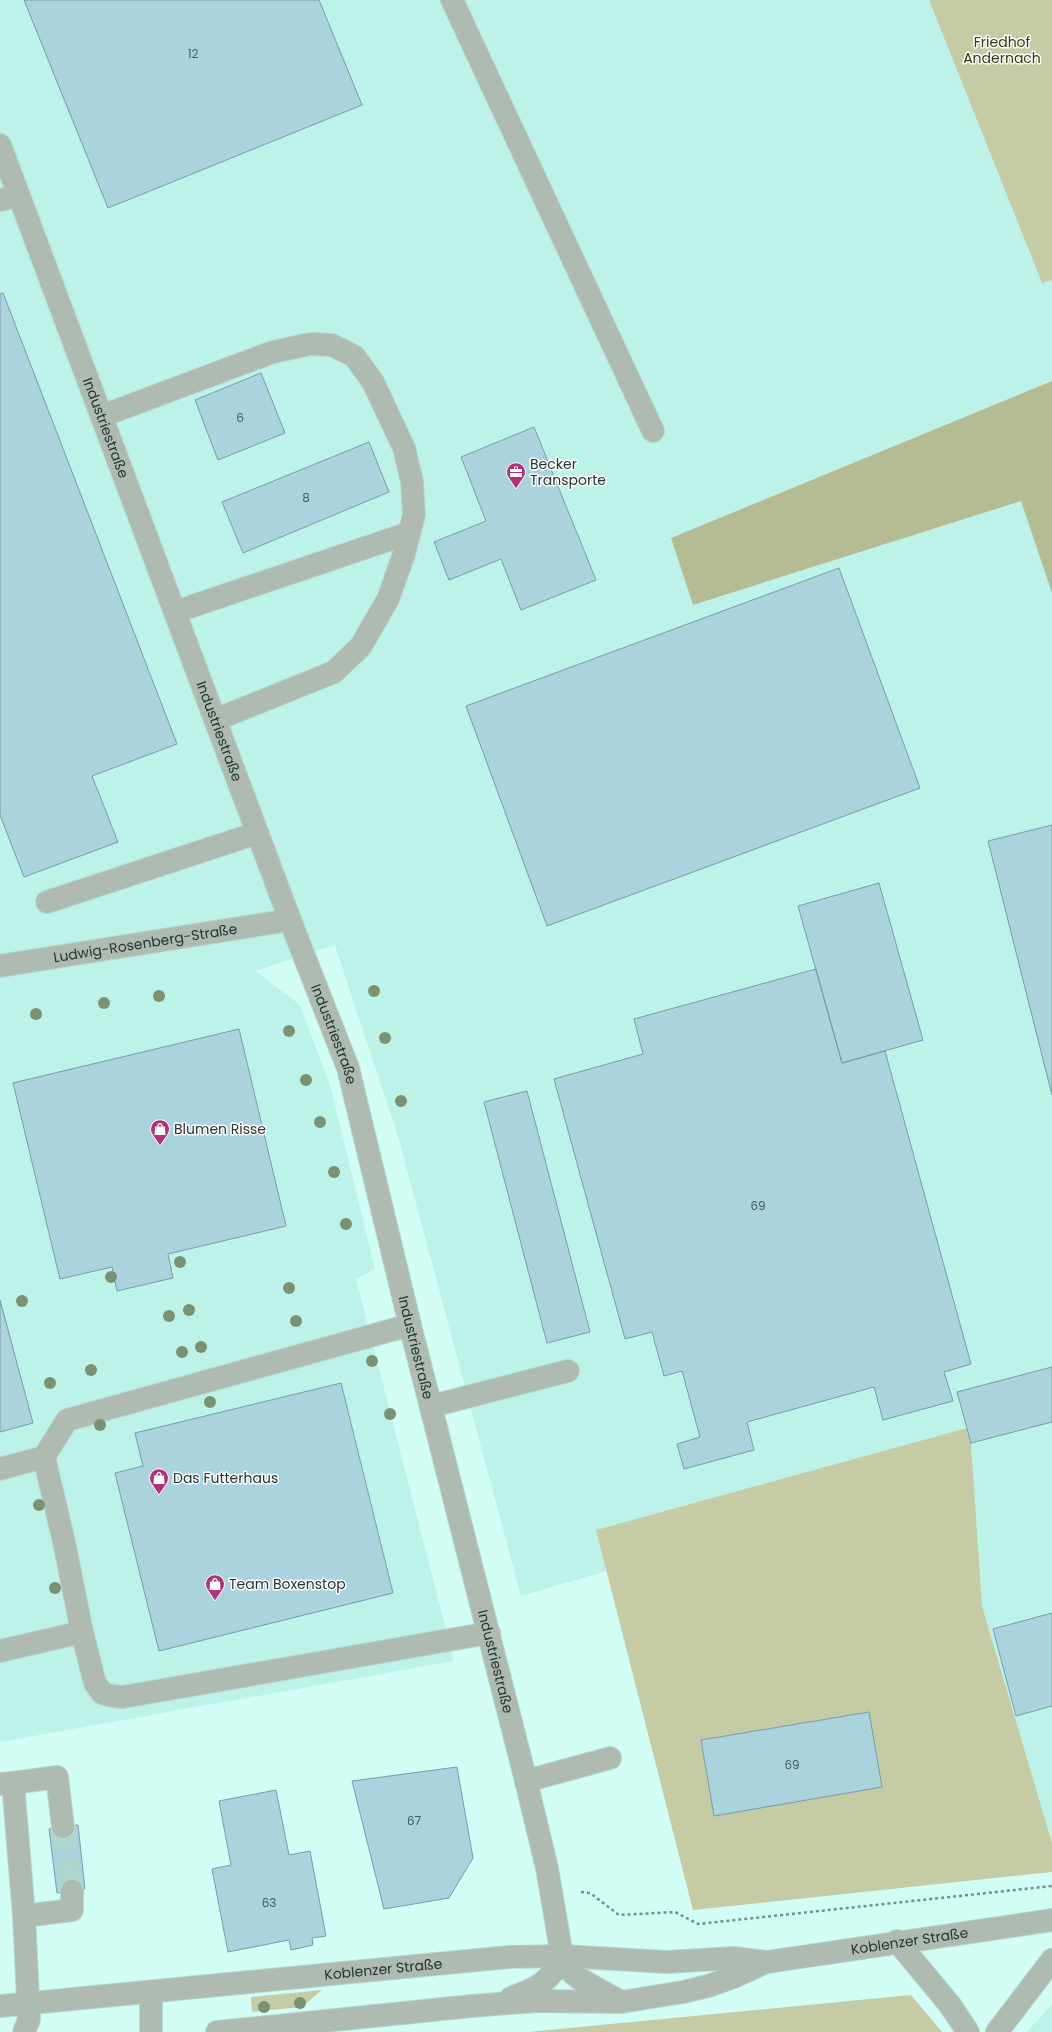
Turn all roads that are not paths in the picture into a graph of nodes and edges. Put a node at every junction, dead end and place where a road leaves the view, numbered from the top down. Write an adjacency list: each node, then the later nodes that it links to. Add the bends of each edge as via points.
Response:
1 (452, 0): 5 (street)
2 (0, 145): 3 (street, Industriestraße)
3 (10, 198): 4 (street, Industriestraße)
4 (102, 416): 6 (street, via 273,352 310,344 332,345 354,356 373,382 404,448 414,502 414,515); 7 (street, Industriestraße)
5 (653, 431)
6 (409, 533): 7 (street); 8 (street, via 388,599 361,646 334,672)
7 (175, 612): 8 (street, Industriestraße)
8 (215, 720): 9 (street, Industriestraße)
9 (257, 833): 10 (street); 11 (street, Industriestraße)
10 (47, 902)
11 (290, 920): 12 (street, Ludwig-Rosenberg-Straße); 13 (street, Industriestraße, via 348,1068)
12 (0, 966)
13 (410, 1325): 15 (street, Industriestraße); 16 (street, via 68,1420)
14 (568, 1371): 15 (street)
15 (432, 1406): 19 (street, Industriestraße)
16 (44, 1457): 17 (street); 18 (street)
17 (0, 1469)
18 (82, 1632): 19 (street, via 95,1683 102,1693 123,1697); 20 (street)
19 (489, 1633): 22 (street, Industriestraße)
20 (0, 1652)
21 (610, 1758): 22 (street)
22 (526, 1781): 29 (street, Industriestraße, via 553,1899)
23 (6, 1783): 24 (street, via 57,1777); 26 (street)
24 (63, 1827)
25 (72, 1900): 26 (street)
26 (24, 1916): 34 (street)
27 (1052, 1920): 28 (street, Koblenzer Straße)
28 (897, 1941): 31 (street, Koblenzer Straße); 40 (street, via 950,2005)
29 (562, 1956): 31 (street, Koblenzer Straße, via 667,1962 733,1958); 32 (street, Koblenzer Straße, via 476,1960); 33 (street, Industriestraße, via 569,1970 580,1979); 35 (street, via 548,1980 533,1990)
30 (1052, 1960): 41 (street)
31 (767, 1962): 33 (street, Koblenzer Straße, via 734,1977 695,1989)
32 (151, 1992): 34 (street, Koblenzer Straße); 38 (street)
33 (622, 2002): 35 (street, Koblenzer Straße, via 537,2001)
34 (28, 2003): 36 (street, Koblenzer Straße); 37 (street, via 29,2019)
35 (497, 2004): 39 (street, Koblenzer Straße)
36 (0, 2006)
37 (24, 2032)
38 (151, 2032)
39 (216, 2032)
40 (968, 2032)
41 (997, 2032)

